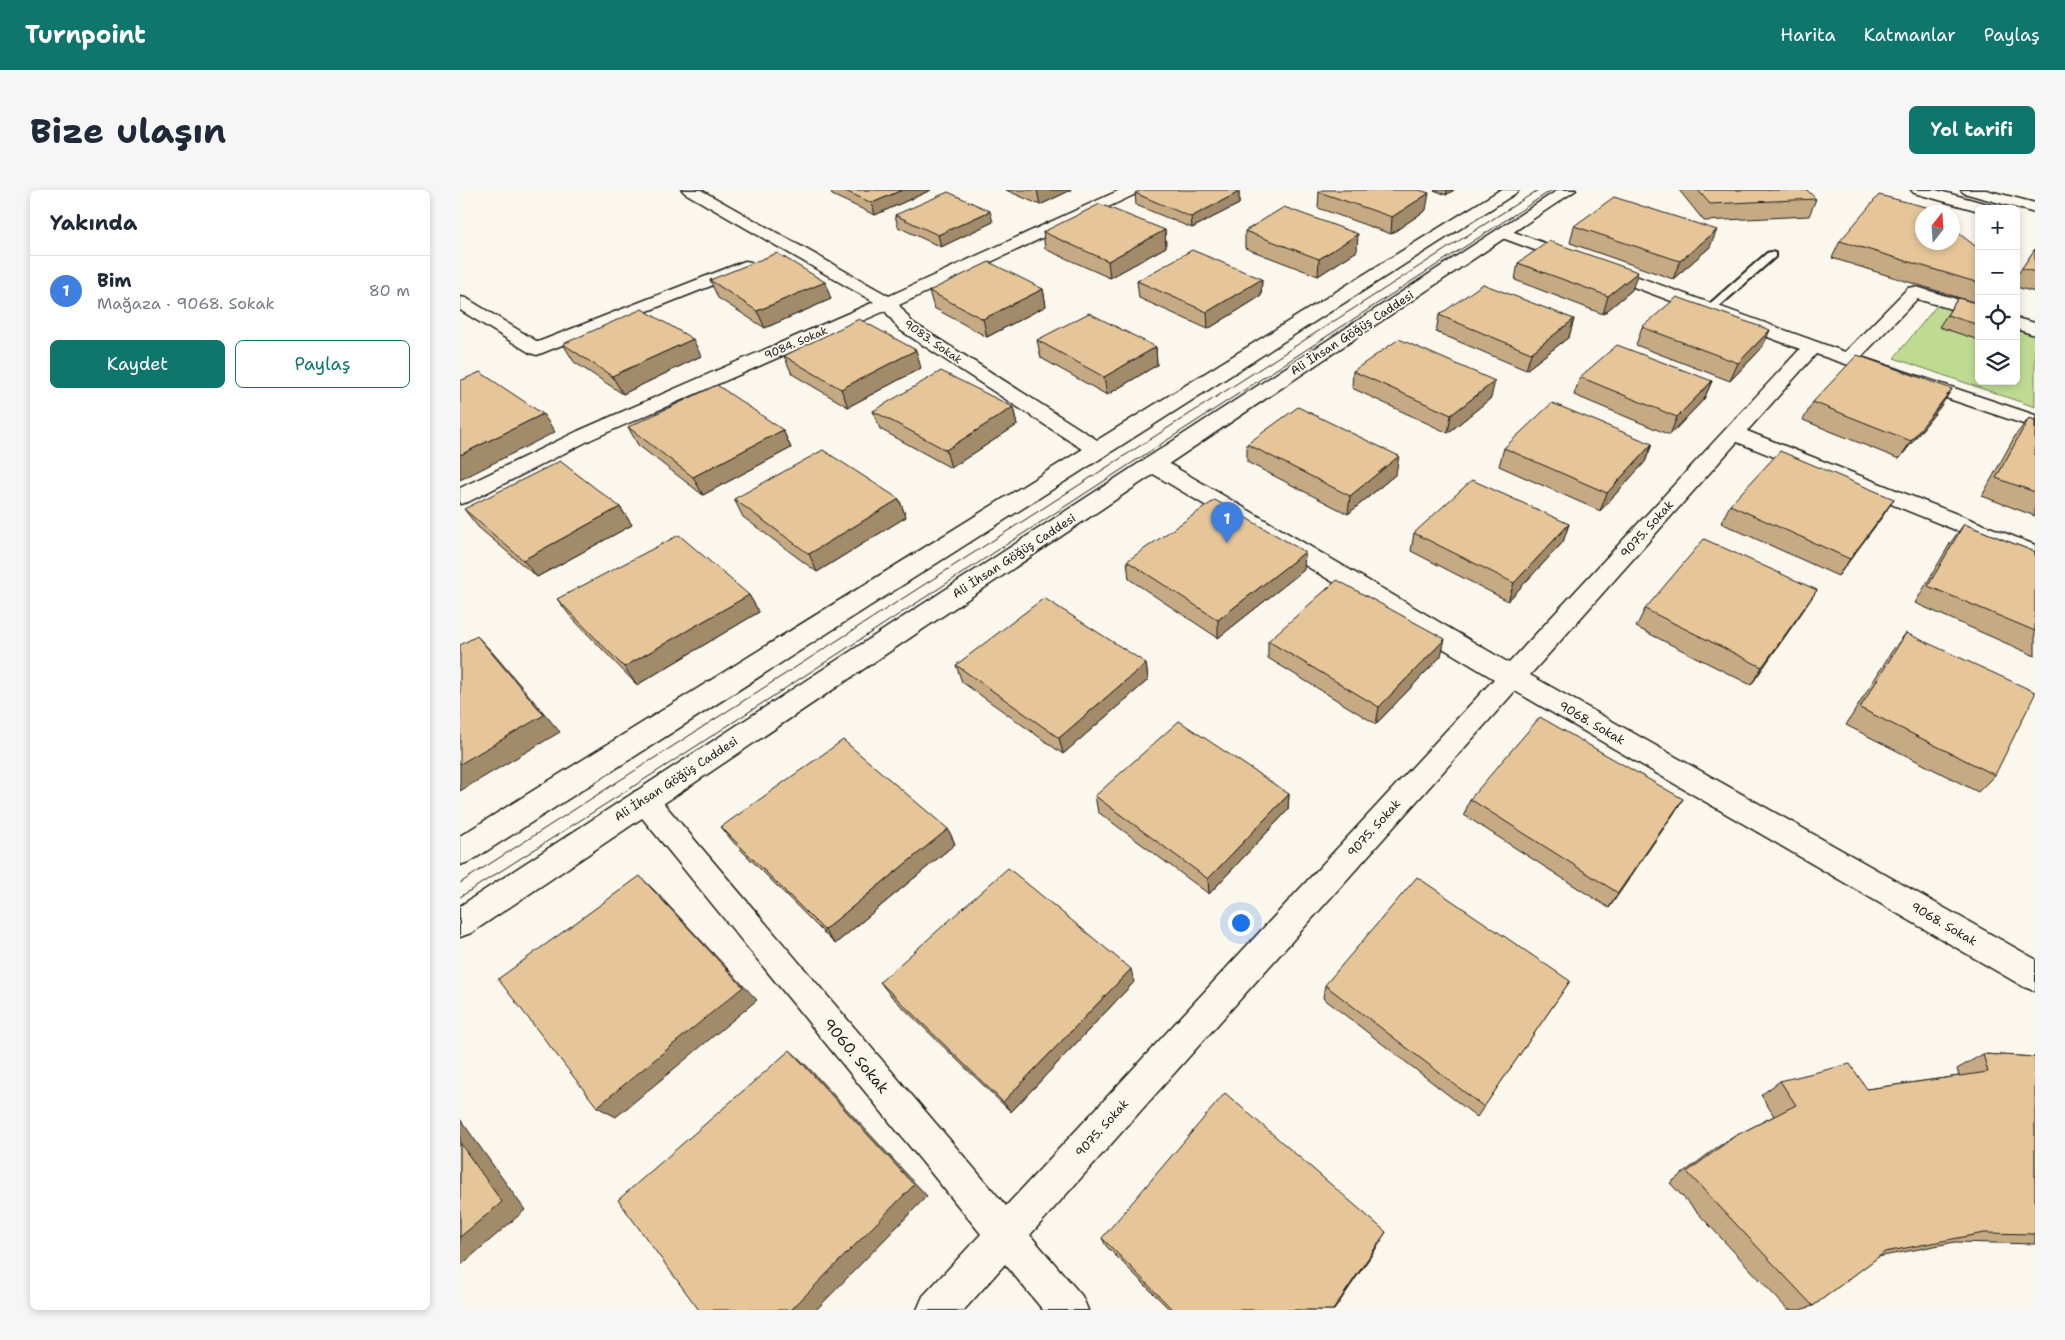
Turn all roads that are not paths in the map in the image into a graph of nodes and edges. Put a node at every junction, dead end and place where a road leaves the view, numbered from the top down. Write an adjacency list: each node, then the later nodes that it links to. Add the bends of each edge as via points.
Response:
1 (690, 190): 12 (street, 9083. Sokak)
2 (1133, 190): 15 (street, 9084. Sokak)
3 (1511, 190): 24 (street)
4 (1568, 190): 11 (street, Ali İhsan Göğüş Caddesi)
5 (1919, 190): 7 (street)
6 (1970, 190): 8 (street)
7 (1975, 205)
8 (2035, 208)
9 (2020, 217): 10 (street)
10 (2035, 221)
11 (1502, 233): 16 (street); 25 (street, Ali İhsan Göğüş Caddesi)
12 (792, 248): 14 (street, via 536,349); 15 (street, 9083. Sokak)
13 (1771, 255): 16 (lane)
14 (460, 302)
15 (888, 303): 24 (street, 9083. Sokak, via 906,326); 26 (street, 9084. Sokak, via 585,435)
16 (1710, 309): 20 (street)
17 (1975, 311): 21 (street, via 1914,292)
18 (2020, 324): 19 (street)
19 (2035, 329)
20 (1812, 347): 21 (street); 23 (street, 9075. Sokak)
21 (1848, 359): 22 (street)
22 (2035, 422)
23 (1734, 434): 27 (street); 28 (street, 9075. Sokak)
24 (1098, 450): 30 (street)
25 (1153, 464): 28 (street, 9068. Sokak); 29 (street, Ali İhsan Göğüş Caddesi)
26 (460, 498)
27 (2035, 554)
28 (1512, 677): 32 (street, 9068. Sokak); 33 (street, 9075. Sokak)
29 (644, 800): 31 (street, Ali İhsan Göğüş Caddesi); 33 (street, 9060. Sokak)
30 (460, 852)
31 (460, 923)
32 (2035, 976)
33 (1004, 1236): 34 (street, 9075. Sokak); 35 (street, 9060. Sokak)
34 (937, 1310)
35 (1068, 1310)

